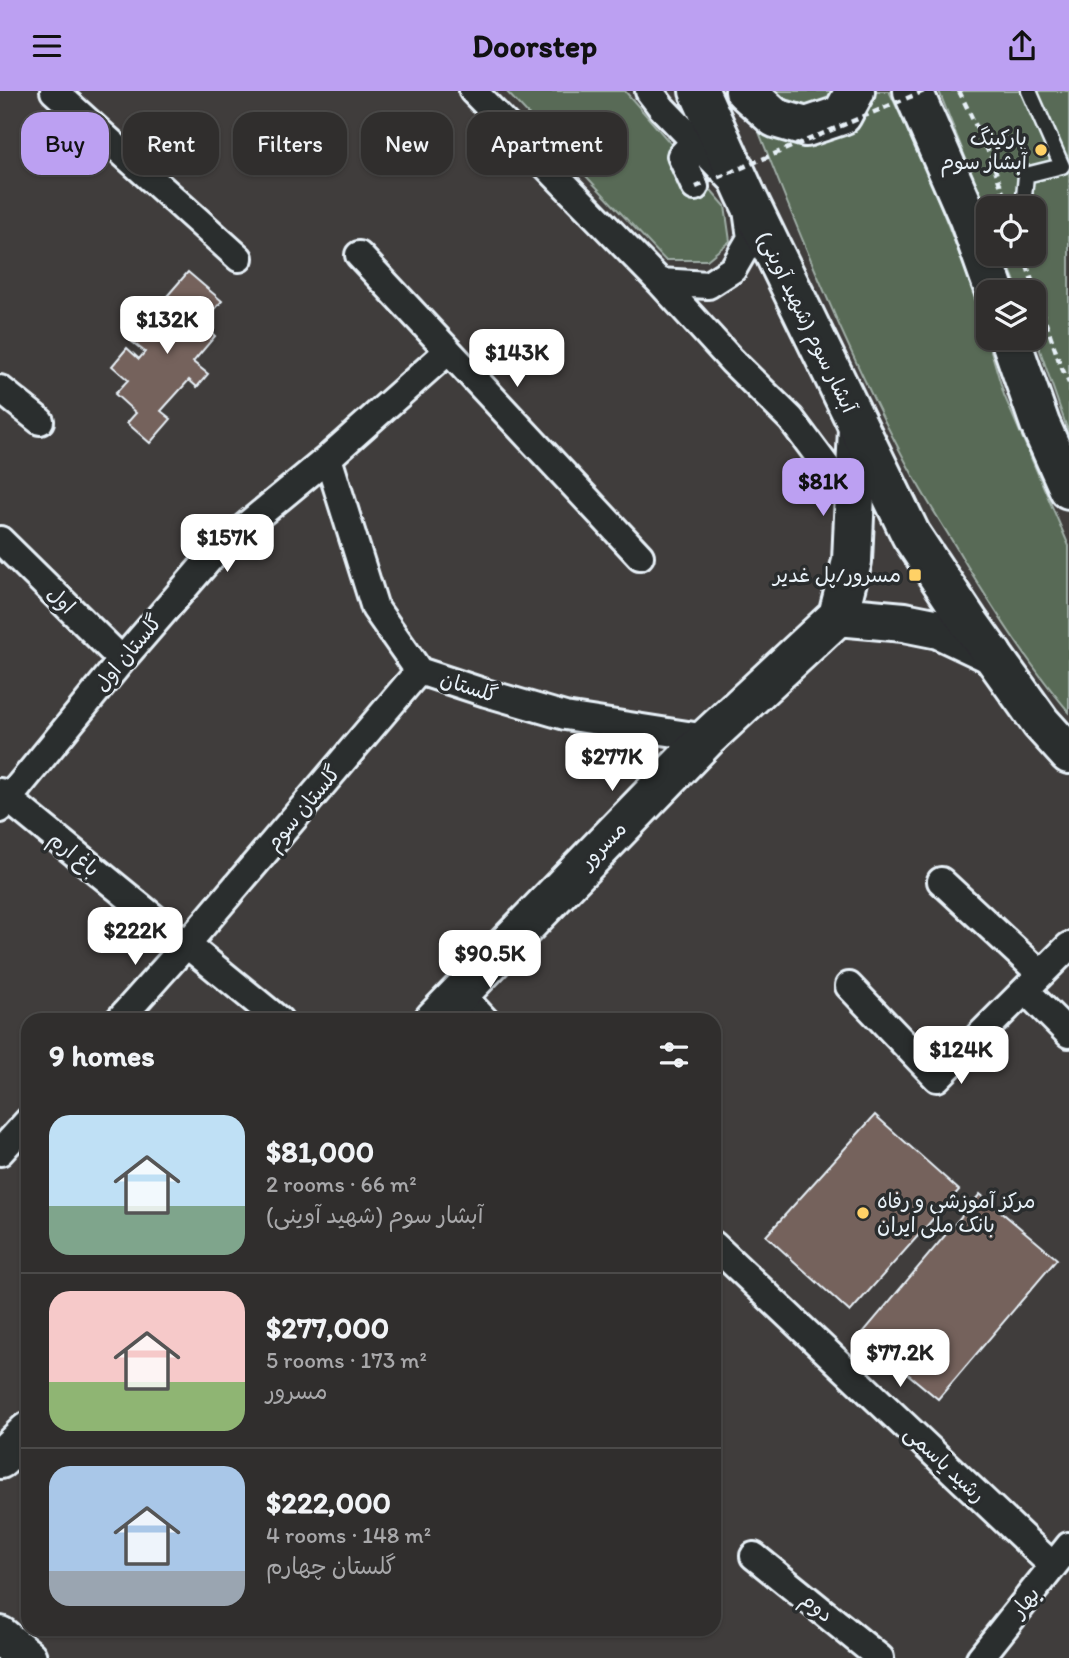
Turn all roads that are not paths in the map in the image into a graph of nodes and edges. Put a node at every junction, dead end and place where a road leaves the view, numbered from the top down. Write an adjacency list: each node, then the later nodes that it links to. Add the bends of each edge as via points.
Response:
1 (54, 91): 15 (street)
2 (473, 91): 16 (street)
3 (649, 91): 9 (street)
4 (699, 91): 11 (main road, آبشار سوم (شهید آوینی))
5 (745, 91): 6 (main road, via 775,118 806,127 842,115)
6 (855, 91)
7 (912, 91): 13 (main road)
8 (1030, 91): 12 (lane, via 1062,166 1026,175)
9 (694, 142): 10 (street, via 681,156); 11 (street)
10 (695, 187)
11 (745, 193): 16 (street, via 751,238 733,269 708,285); 21 (main road, آبشار سوم (شهید آوینی))
12 (1024, 196)
13 (976, 234)
14 (359, 255): 18 (street)
15 (239, 258)
16 (660, 282): 23 (street, via 791,419)
17 (1014, 350): 24 (main road)
18 (448, 351): 22 (street, گلستان اول); 26 (street)
19 (0, 389): 20 (street)
20 (40, 421)
21 (858, 428): 27 (main road, via 852,561); 28 (main road, آبشار سوم (شهید آوینی), via 911,535)
22 (328, 458): 29 (street, گلستان اول, via 218,549); 30 (street, گلستان, via 375,608)
23 (838, 482)
24 (1069, 489)
25 (0, 540): 29 (street, اول)
26 (640, 556)
27 (838, 616): 28 (main road, via 939,629); 31 (main road, مسرور)
28 (992, 654): 32 (main road, آبشار سوم (شهید آوینی))
29 (122, 660): 33 (street, گلستان اول)
30 (419, 671): 31 (street, گلستان, via 565,716); 35 (street, گلستان سوم)
31 (706, 738): 39 (main road, مسرور)
32 (1069, 754)
33 (2, 800): 35 (street, باغ ارم)
34 (941, 881): 37 (street)
35 (186, 945): 40 (street, گلستان سوم); 41 (street, باغ ارم)
36 (1069, 946): 37 (street)
37 (1033, 982): 38 (street, via 937,1078); 42 (street)
38 (849, 986)
39 (460, 1011)
40 (124, 1013)
41 (270, 1013)
42 (1069, 1034)
43 (21, 1129): 44 (street)
44 (0, 1152)
45 (721, 1251): 49 (street, رشید یاسمی)
46 (21, 1439): 47 (main road)
47 (0, 1459)
48 (754, 1556): 52 (street, دوم)
49 (1061, 1556): 53 (street, بهار)
50 (0, 1636): 51 (main road)
51 (27, 1658)
52 (880, 1658)
53 (980, 1658)

